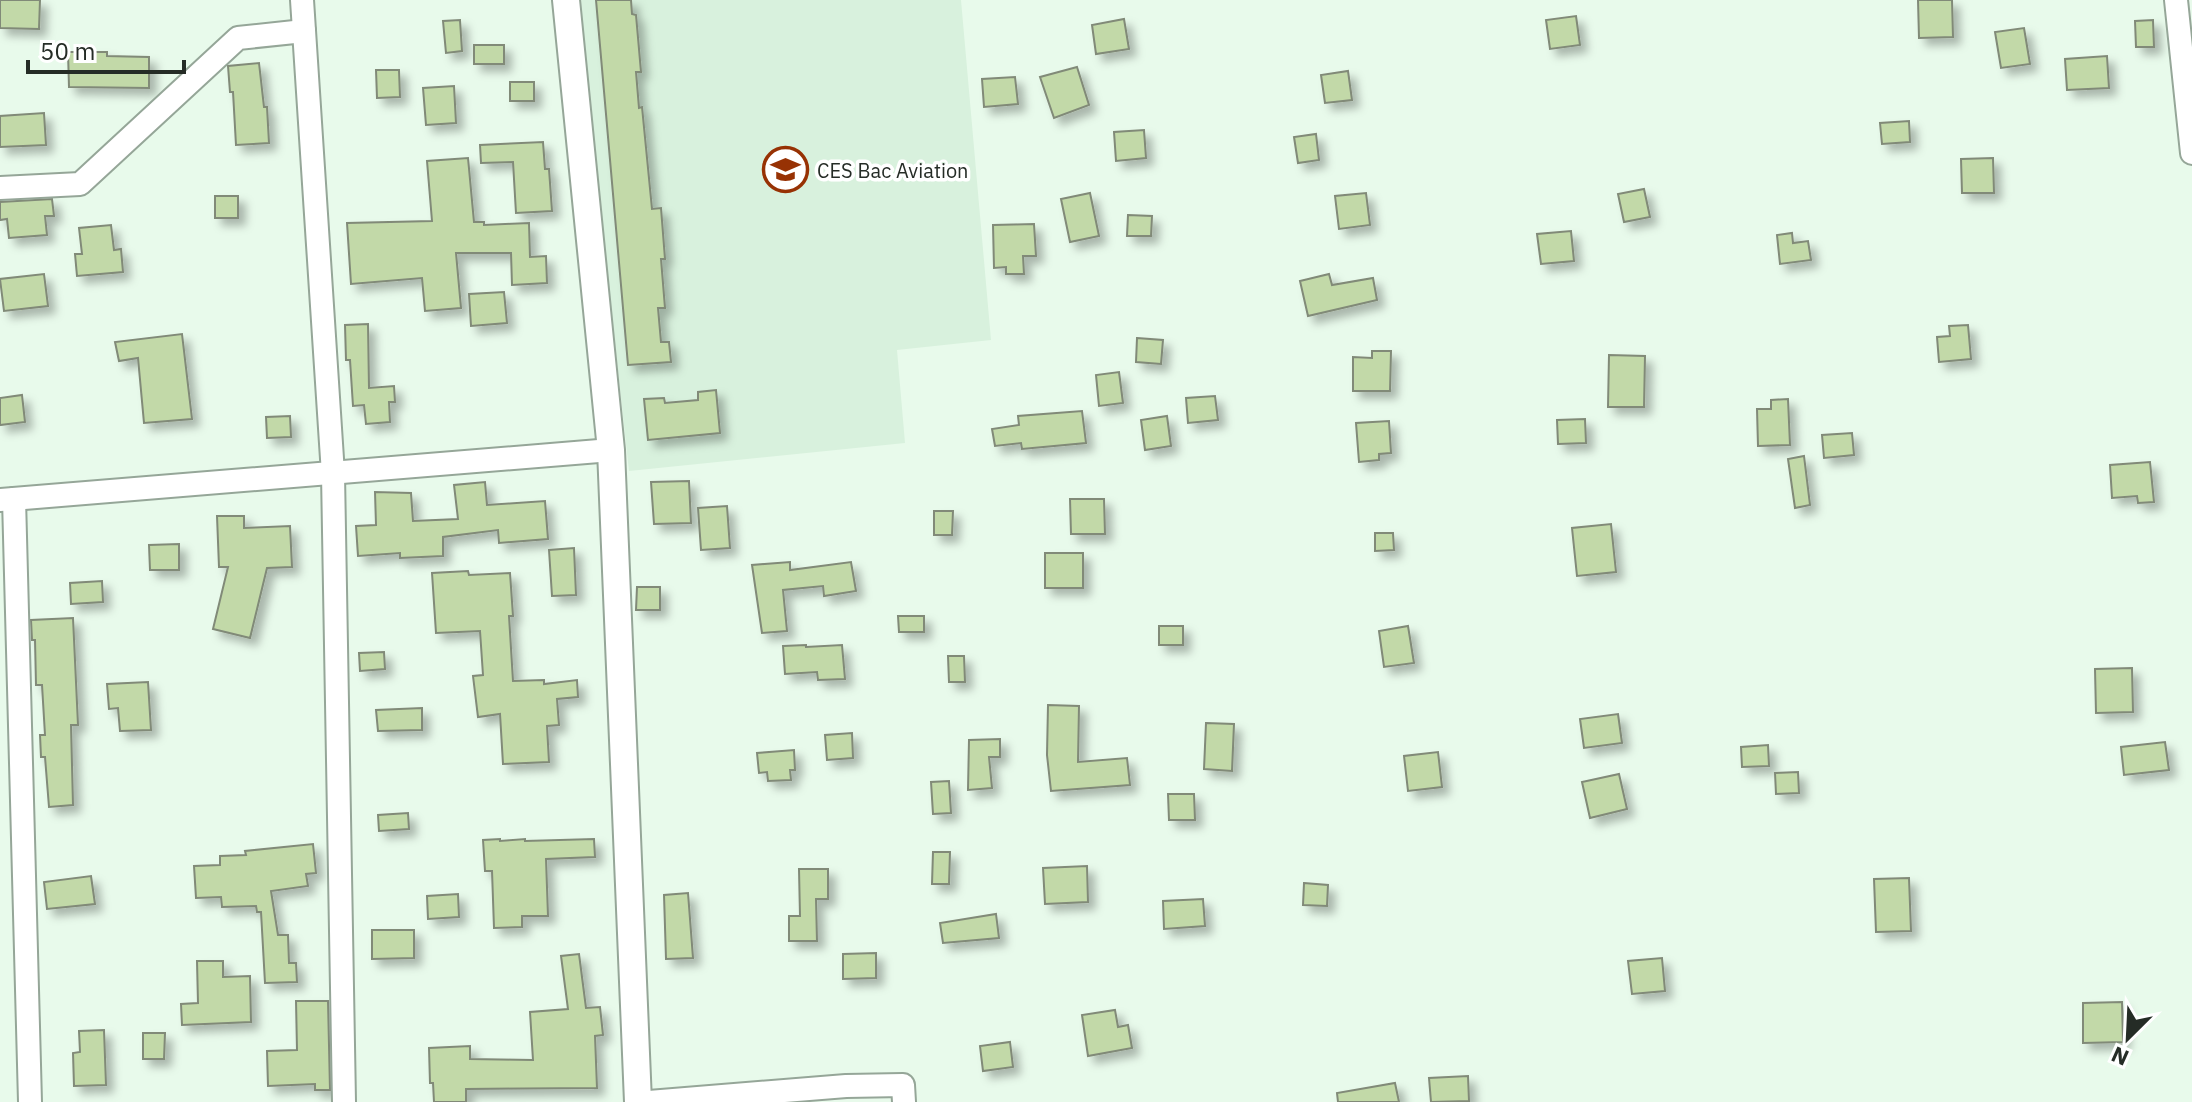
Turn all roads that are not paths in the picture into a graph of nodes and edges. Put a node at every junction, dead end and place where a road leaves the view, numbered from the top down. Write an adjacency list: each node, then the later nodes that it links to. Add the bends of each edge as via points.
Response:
1 (302, 0): 4 (street)
2 (566, 0): 8 (street)
3 (2176, 0): 5 (street)
4 (304, 31): 7 (street, via 238,38 80,184); 9 (street)
5 (2189, 101): 6 (street)
6 (2192, 153)
7 (0, 188)
8 (611, 450): 9 (street); 13 (street)
9 (333, 474): 10 (street); 12 (street)
10 (7, 499): 11 (street)
11 (30, 1102)
12 (344, 1102)
13 (638, 1102)
14 (649, 1102): 15 (street, via 903,1085)
15 (904, 1102)

